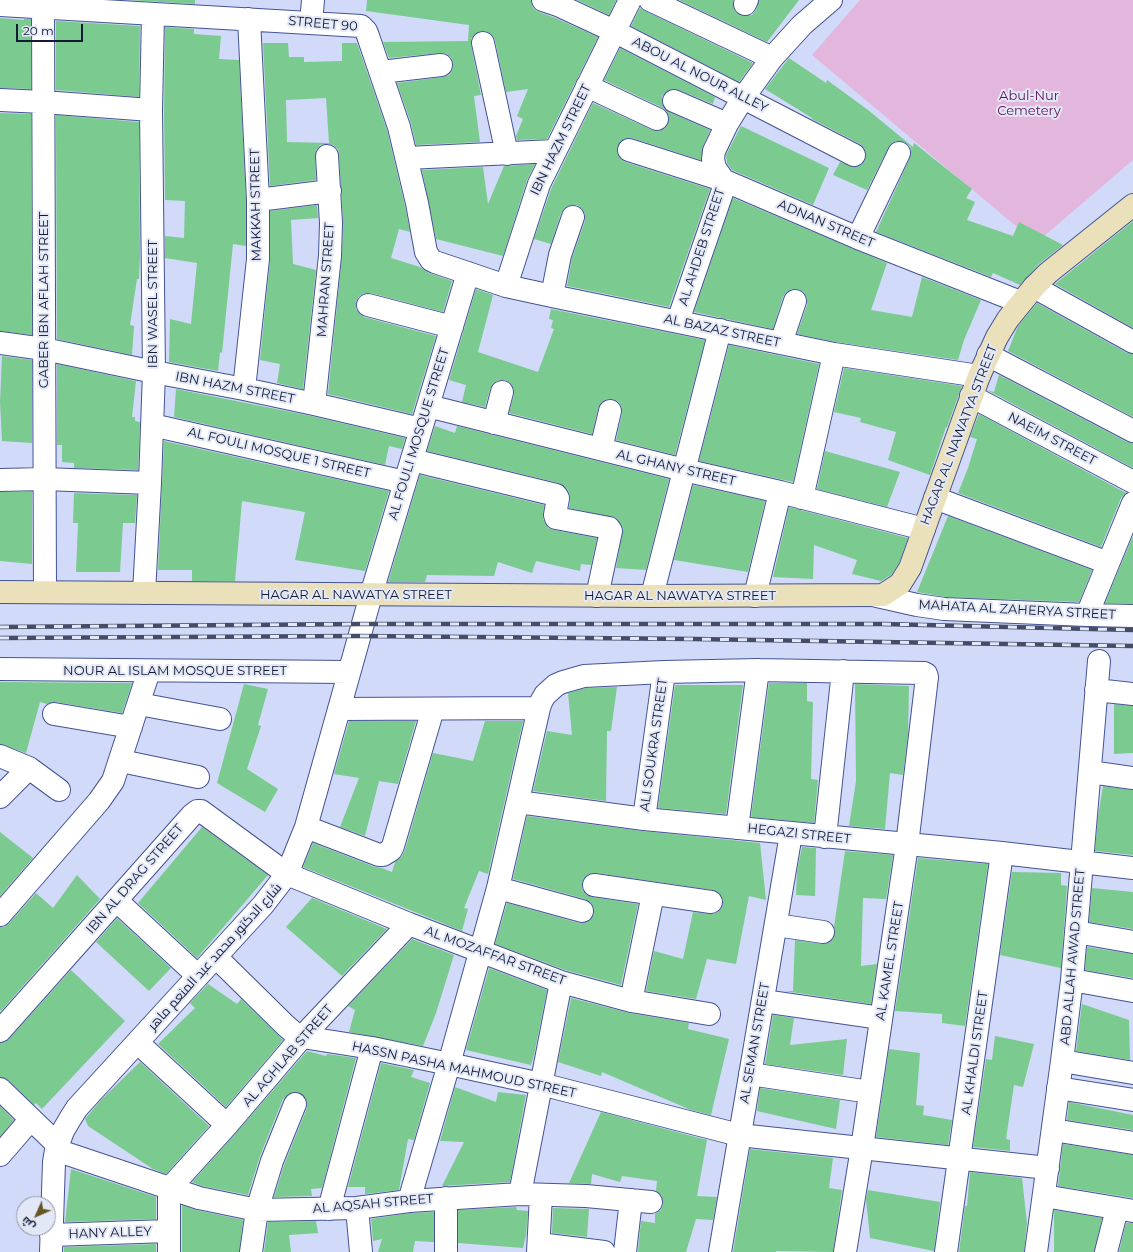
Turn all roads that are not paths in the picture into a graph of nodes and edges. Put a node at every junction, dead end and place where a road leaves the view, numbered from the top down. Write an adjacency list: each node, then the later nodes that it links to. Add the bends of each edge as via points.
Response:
1 (313, 0): 12 (street)
2 (543, 0): 13 (street, ABOU AL NOUR ALLEY)
3 (630, 0): 13 (street, IBN HAZM STREET)
4 (650, 0): 15 (street)
5 (831, 0): 15 (street, AL AHDEB STREET, via 802,25)
6 (0, 6): 7 (street, STREET 90)
7 (56, 6): 8 (street, STREET 90); 21 (street, GABER IBN AFLAH STREET)
8 (111, 6): 10 (street, STREET 90)
9 (206, 8): 10 (street, STREET 90); 11 (street, STREET 90)
10 (153, 14): 23 (street, IBN WASEL STREET)
11 (249, 19): 12 (street, STREET 90); 35 (street, MAKKAH STREET)
12 (311, 22): 17 (street, STREET 90, via 361,26 366,31)
13 (614, 31): 18 (street, IBN HAZM STREET); 19 (street, ABOU AL NOUR ALLEY)
14 (483, 43): 29 (street)
15 (772, 58): 19 (street, AL AHDEB STREET)
16 (441, 65): 17 (street)
17 (380, 72): 32 (street, STREET 90)
18 (587, 86): 24 (street); 27 (street, IBN HAZM STREET)
19 (743, 98): 25 (street, AL AHDEB STREET); 30 (street, ABOU AL NOUR ALLEY)
20 (0, 100): 21 (street)
21 (43, 102): 23 (street); 51 (street, GABER IBN AFLAH STREET)
22 (674, 102): 25 (street)
23 (151, 110): 54 (street, IBN WASEL STREET)
24 (657, 119)
25 (727, 124): 33 (street, AL AHDEB STREET, via 714,151 713,159 715,168)
26 (629, 150): 33 (street, ADNAN STREET)
27 (554, 151): 29 (street); 40 (street, IBN HAZM STREET, via 533,200)
28 (899, 153): 38 (street)
29 (507, 154): 32 (street)
30 (854, 155)
31 (327, 156): 34 (street, MAHRAN STREET)
32 (407, 158): 39 (street, STREET 90, via 428,256 436,262)
33 (723, 180): 38 (street, ADNAN STREET); 45 (street, AL AHDEB STREET, via 722,194)
34 (330, 191): 35 (street); 59 (street, MAHRAN STREET, via 330,262)
35 (258, 200): 56 (street, MAKKAH STREET, via 258,259)
36 (1133, 205): 41 (street, HAGAR AL NAWATYA STREET, via 1063,260)
37 (573, 217): 42 (street, via 562,249)
38 (858, 238): 41 (street, ADNAN STREET)
39 (468, 273): 40 (street, AL BAZAZ STREET); 46 (street, AL FOULI MOSQUE STREET)
40 (506, 286): 42 (street, AL BAZAZ STREET)
41 (1027, 294): 48 (street, ADNAN STREET); 53 (street, HAGAR AL NAWATYA STREET, via 1000,331)
42 (552, 296): 45 (street, AL BAZAZ STREET)
43 (795, 301): 50 (street)
44 (368, 305): 46 (street)
45 (678, 321): 47 (street, AL BAZAZ STREET)
46 (452, 327): 60 (street, AL FOULI MOSQUE STREET)
47 (720, 330): 50 (street, AL BAZAZ STREET); 68 (street)
48 (1133, 342)
49 (0, 343): 51 (street, IBN HAZM STREET)
50 (782, 343): 52 (street, AL BAZAZ STREET)
51 (44, 350): 54 (street, IBN HAZM STREET); 69 (street, GABER IBN AFLAH STREET)
52 (834, 354): 55 (street, AL BAZAZ STREET); 75 (street)
53 (988, 355): 55 (street, HAGAR AL NAWATYA STREET); 65 (street)
54 (154, 372): 56 (street, IBN HAZM STREET); 63 (street, IBN WASEL STREET)
55 (979, 376): 58 (street, HAGAR AL NAWATYA STREET)
56 (244, 389): 59 (street, IBN HAZM STREET)
57 (502, 392): 62 (street)
58 (972, 396): 72 (street, NAEIM STREET); 76 (street, HAGAR AL NAWATYA STREET)
59 (314, 404): 64 (street, IBN HAZM STREET)
60 (428, 406): 62 (street, AL GHANY STREET); 64 (street, AL FOULI MOSQUE STREET)
61 (610, 411): 66 (street)
62 (494, 423): 66 (street, AL GHANY STREET)
63 (152, 425): 71 (street, AL FOULI MOSQUE 1 STREET); 73 (street, IBN WASEL STREET)
64 (421, 429): 67 (street, AL FOULI MOSQUE STREET)
65 (1133, 431)
66 (600, 450): 68 (street, AL GHANY STREET)
67 (412, 460): 71 (street, AL FOULI MOSQUE STREET); 84 (street, via 556,495 556,518 609,528 611,531)
68 (684, 470): 74 (street, AL GHANY STREET); 85 (street)
69 (44, 479): 70 (street); 73 (street); 81 (street, GABER IBN AFLAH STREET)
70 (0, 480)
71 (405, 482): 83 (street, AL FOULI MOSQUE STREET)
72 (1133, 482)
73 (150, 483): 82 (street, IBN WASEL STREET)
74 (780, 492): 75 (street, AL GHANY STREET); 86 (street)
75 (802, 498): 78 (street, AL GHANY STREET)
76 (935, 498): 78 (street, HAGAR AL NAWATYA STREET); 79 (street)
77 (1133, 503): 79 (street)
78 (924, 529): 87 (street, HAGAR AL NAWATYA STREET, via 904,580 889,592)
79 (1108, 563): 88 (street)
80 (0, 592): 81 (street, HAGAR AL NAWATYA STREET)
81 (45, 592): 82 (street, HAGAR AL NAWATYA STREET)
82 (144, 593): 83 (street, HAGAR AL NAWATYA STREET)
83 (371, 595): 84 (street, HAGAR AL NAWATYA STREET); 95 (street, شارع الدكتور محمد عبد المنعم ماهر)
84 (597, 596): 85 (street, HAGAR AL NAWATYA STREET)
85 (652, 596): 86 (street, HAGAR AL NAWATYA STREET)
86 (755, 596): 87 (street, HAGAR AL NAWATYA STREET)
87 (877, 596): 88 (street, MAHATA AL ZAHERYA STREET, via 944,608)
88 (1087, 615): 89 (street, MAHATA AL ZAHERYA STREET)
89 (1133, 616)
90 (1099, 662): 97 (street, ABD ALLAH AWAD STREET)
91 (0, 669): 93 (street, NOUR AL ISLAM MOSQUE STREET)
92 (758, 670): 94 (street); 96 (street); 117 (street)
93 (149, 671): 95 (street, NOUR AL ISLAM MOSQUE STREET); 99 (street)
94 (843, 671): 119 (street); 120 (street, AL KAMEL STREET, via 926,674)
95 (349, 672): 101 (street, شارع الدكتور محمد عبد المنعم ماهر)
96 (664, 672): 100 (street, via 577,677 550,690); 115 (street, ALI SOUKRA STREET)
97 (1096, 690): 98 (street); 109 (street, ABD ALLAH AWAD STREET)
98 (1133, 694)
99 (138, 704): 104 (street); 105 (street)
100 (539, 708): 102 (street); 114 (street)
101 (339, 709): 102 (street); 116 (street, شارع الدكتور محمد عبد المنعم ماهر)
102 (433, 709): 116 (street, via 390,850 379,855)
103 (54, 714): 105 (street)
104 (220, 718)
105 (131, 727): 107 (street)
106 (0, 756): 108 (street)
107 (121, 761): 110 (street); 131 (street, via 113,782 99,801)
108 (29, 768): 112 (street); 113 (street)
109 (1090, 772): 111 (street); 122 (street, ABD ALLAH AWAD STREET)
110 (198, 777)
111 (1133, 778)
112 (60, 790)
113 (0, 797)
114 (518, 802): 115 (street, HEGAZI STREET); 126 (street)
115 (644, 819): 117 (street, HEGAZI STREET)
116 (306, 827): 124 (street, شارع الدكتور محمد عبد المنعم ماهر)
117 (736, 828): 118 (street, HEGAZI STREET)
118 (791, 834): 119 (street, HEGAZI STREET); 133 (street, AL SEMAN STREET)
119 (825, 837): 120 (street, HEGAZI STREET)
120 (907, 845): 121 (street, HEGAZI STREET); 146 (street, AL KAMEL STREET)
121 (1002, 853): 122 (street, HEGAZI STREET); 169 (street, AL KHALDI STREET)
122 (1082, 862): 123 (street, HEGAZI STREET); 135 (street, ABD ALLAH AWAD STREET)
123 (1133, 868)
124 (287, 874): 128 (street, IBN AL DRAG STREET, via 201,811 197,811); 132 (street, AL MOZAFFAR STREET); 138 (street, شارع الدكتور محمد عبد المنعم ماهر, via 264,905)
125 (594, 885): 127 (street)
126 (498, 888): 130 (street); 137 (street)
127 (653, 894): 129 (street); 143 (street)
128 (117, 901): 139 (street); 147 (street, IBN AL DRAG STREET)
129 (711, 902)
130 (582, 911)
131 (0, 916)
132 (409, 924): 137 (street, AL MOZAFFAR STREET); 148 (street, AL AGHLAB STREET)
133 (776, 925): 134 (street); 144 (street, AL SEMAN STREET)
134 (822, 932)
135 (1076, 932): 136 (street); 140 (street, ABD ALLAH AWAD STREET)
136 (1133, 942)
137 (480, 951): 141 (street, AL MOZAFFAR STREET); 152 (street)
138 (216, 957): 139 (street, شارع الدكتور محمد عبد المنعم ماهر); 148 (street, HASSN PASHA MAHMOUD STREET, via 285,1025)
139 (198, 976): 149 (street, شارع الدكتور محمد عبد المنعم ماهر)
140 (1072, 980): 142 (street); 151 (street, ABD ALLAH AWAD STREET)
141 (561, 982): 143 (street, AL MOZAFFAR STREET); 155 (street)
142 (1133, 991)
143 (631, 1000): 145 (street, AL MOZAFFAR STREET)
144 (763, 1001): 146 (street); 154 (street, AL SEMAN STREET)
145 (709, 1014)
146 (881, 1018): 158 (street, AL KAMEL STREET)
147 (0, 1031)
148 (302, 1037): 150 (street, HASSN PASHA MAHMOUD STREET); 162 (street, AL AGHLAB STREET)
149 (138, 1043): 162 (street); 166 (street, شارع الدكتور محمد عبد المنعم ماهر, via 77,1108 63,1130)
150 (372, 1048): 152 (street, HASSN PASHA MAHMOUD STREET); 177 (street)
151 (1062, 1062): 153 (street); 156 (street, ABD ALLAH AWAD STREET)
152 (449, 1064): 155 (street, HASSN PASHA MAHMOUD STREET); 175 (street)
153 (1133, 1073)
154 (750, 1074): 158 (street); 164 (street, AL SEMAN STREET)
155 (541, 1084): 164 (street, HASSN PASHA MAHMOUD STREET); 172 (street)
156 (1058, 1088): 159 (street); 163 (street, ABD ALLAH AWAD STREET)
157 (0, 1089): 161 (street)
158 (870, 1092): 167 (street, AL KAMEL STREET)
159 (1133, 1100)
160 (295, 1104): 178 (street, via 272,1161)
161 (31, 1119): 166 (street); 168 (street)
162 (227, 1125): 171 (street, AL AGHLAB STREET)
163 (1053, 1130): 165 (street); 170 (street, ABD ALLAH AWAD STREET)
164 (740, 1135): 167 (street, HASSN PASHA MAHMOUD STREET); 188 (street, AL SEMAN STREET)
165 (1133, 1143)
166 (57, 1148): 171 (street, AL AQSAH STREET); 181 (street, شارع الدكتور محمد عبد المنعم ماهر, via 52,1174)
167 (862, 1148): 169 (street, HASSN PASHA MAHMOUD STREET); 189 (street, AL KAMEL STREET)
168 (0, 1155)
169 (960, 1158): 170 (street, HASSN PASHA MAHMOUD STREET); 190 (street, AL KHALDI STREET)
170 (1048, 1168): 173 (street, ABD ALLAH AWAD STREET)
171 (169, 1189): 178 (street, AL AQSAH STREET); 180 (street)
172 (530, 1194): 174 (street, AL AQSAH STREET); 182 (street); 187 (street, AL AQSAH STREET, via 641,1201)
173 (1044, 1196): 179 (street); 191 (street, ABD ALLAH AWAD STREET)
174 (446, 1198): 175 (street, AL AQSAH STREET); 185 (street)
175 (409, 1201): 176 (street, AL AQSAH STREET)
176 (357, 1208): 177 (street, AL AQSAH STREET); 184 (street)
177 (329, 1209): 178 (street, AL AQSAH STREET)
178 (257, 1210): 183 (street)
179 (1125, 1210): 192 (street)
180 (169, 1242): 181 (street, HANY ALLEY)
181 (51, 1244)
182 (539, 1248): 186 (street)
183 (251, 1252)
184 (361, 1252)
185 (446, 1252)
186 (604, 1252)
187 (625, 1252)
188 (720, 1252)
189 (845, 1252)
190 (946, 1252)
191 (1036, 1252)
192 (1106, 1252)

